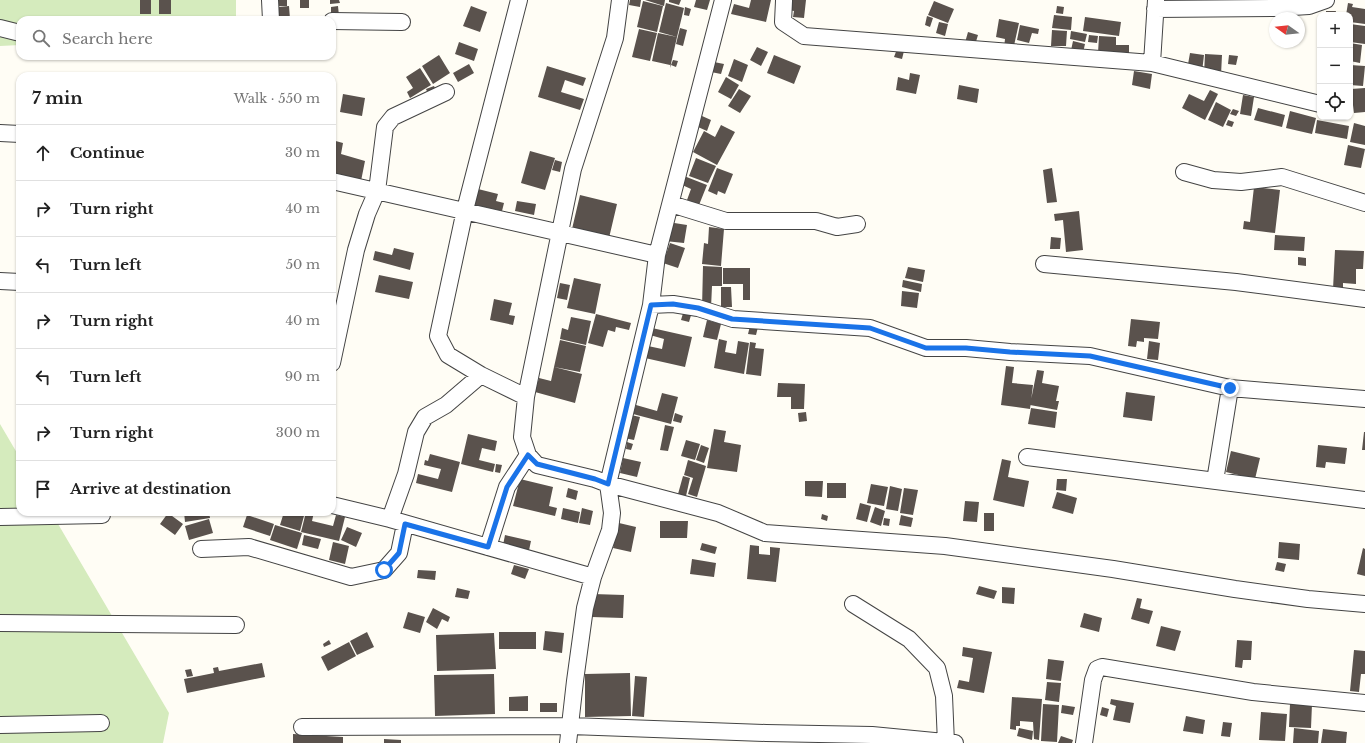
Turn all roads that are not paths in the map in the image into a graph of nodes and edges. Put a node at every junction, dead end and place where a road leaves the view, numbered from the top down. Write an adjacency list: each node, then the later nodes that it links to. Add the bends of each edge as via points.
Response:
1 (270, 0): 8 (street)
2 (519, 0): 23 (street)
3 (620, 0): 25 (street, via 615,38 573,169)
4 (723, 0): 22 (street)
5 (1326, 0): 7 (street, via 1309,6 1277,8)
6 (784, 1): 13 (street, via 783,22 804,36)
7 (1156, 4): 13 (street)
8 (271, 16)
9 (336, 21): 10 (street)
10 (402, 22)
11 (0, 28): 12 (street)
12 (16, 32)
13 (1152, 64): 15 (street)
14 (446, 92): 20 (street, via 393,116 385,127)
15 (1317, 103)
16 (0, 133): 17 (street)
17 (16, 134)
18 (1184, 172): 21 (street, via 1213,180 1241,182 1282,177)
19 (336, 181): 20 (street)
20 (377, 191): 23 (street); 32 (street, via 356,250)
21 (1365, 203)
22 (670, 204): 24 (street, via 726,221 816,221 837,227); 26 (street)
23 (465, 210): 25 (street); 33 (street, via 438,336 448,355)
24 (857, 224)
25 (561, 232): 26 (street); 35 (street)
26 (657, 255): 31 (street)
27 (1044, 264): 30 (street, via 1236,282)
28 (0, 281): 29 (street)
29 (16, 282)
30 (1365, 299)
31 (651, 305): 34 (street, via 673,304 698,308 732,319 870,328 926,348 1090,356); 40 (street)
32 (336, 344)
33 (481, 375): 35 (street); 45 (street, via 446,405 425,417 416,432 406,474)
34 (1230, 388): 36 (street); 39 (street)
35 (526, 397): 37 (street, via 522,437)
36 (1365, 399)
37 (528, 455): 40 (street, via 537,464); 47 (street, via 507,487)
38 (1027, 457): 39 (street)
39 (1215, 481): 41 (street)
40 (608, 484): 49 (street, via 612,513 610,530); 51 (street, via 718,513 765,533 945,546 1257,592)
41 (1365, 500)
42 (336, 506): 45 (street)
43 (51, 516): 44 (street)
44 (0, 517)
45 (390, 519): 46 (street)
46 (405, 524): 47 (street); 48 (street, via 399,553 384,570 351,577 249,547)
47 (488, 547): 49 (street)
48 (201, 549)
49 (593, 577): 57 (street, via 585,608)
50 (852, 604): 60 (street, via 909,639 937,668 944,696)
51 (1365, 604)
52 (0, 623): 53 (street)
53 (236, 625)
54 (1365, 703): 61 (street, via 1252,692 1102,667 1097,670 1093,680)
55 (101, 723): 56 (street)
56 (0, 725)
57 (571, 726): 58 (street); 59 (street); 60 (street, via 872,735)
58 (302, 727)
59 (568, 743)
60 (949, 743)
61 (1084, 743)

